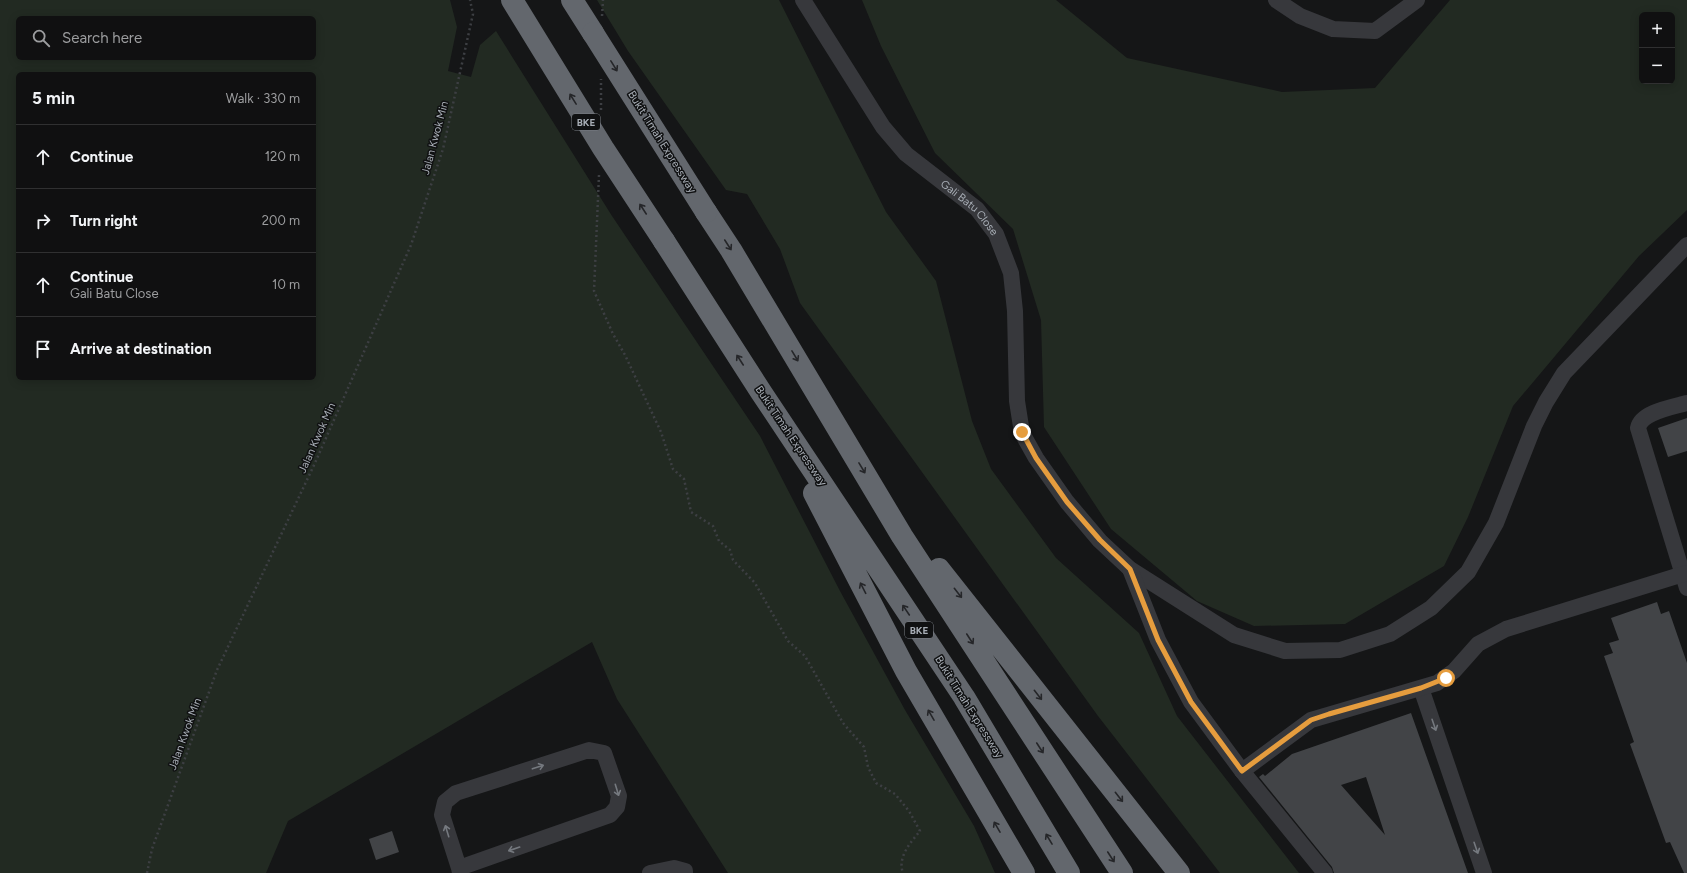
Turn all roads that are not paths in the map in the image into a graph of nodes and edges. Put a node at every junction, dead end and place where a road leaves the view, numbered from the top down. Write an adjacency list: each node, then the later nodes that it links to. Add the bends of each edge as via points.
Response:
1 (512, 0): 7 (highway, Bukit Timah Expressway / BKE, one-way to 1, bridge, via 603,148)
2 (572, 0): 9 (highway, Bukit Timah Expressway, one-way to 9, bridge, via 731,250)
3 (803, 0): 10 (street, Gali Batu Close, via 883,126 906,154 977,209 996,234 1011,273 1015,311 1017,400 1022,432 1036,458 1067,502)
4 (1276, 0): 5 (street, via 1300,16 1333,29 1375,31)
5 (1417, 0)
6 (1687, 246): 10 (street, via 1564,372 1534,426 1496,523 1468,572 1431,608 1390,634 1340,650 1285,651 1234,635)
7 (762, 392): 17 (highway, one-way to 7, via 906,671); 18 (highway, Bukit Timah Expressway / BKE, one-way to 7, via 964,697)
8 (1687, 403): 11 (street, via 1648,416 1642,420 1638,428)
9 (902, 536): 19 (highway, Bukit Timah Expressway, one-way to 19); 20 (highway, one-way to 20, via 915,541 925,551)
10 (1130, 569): 13 (street, via 1158,640 1180,683)
11 (1686, 578): 12 (street, via 1506,630 1478,644 1446,678)
12 (1421, 688): 13 (street, via 1311,720); 22 (street, one-way to 22)
13 (1242, 771): 21 (street)
14 (459, 871): 14 (street, one-way to 14, via 442,814 445,802 456,793 589,750 604,753 619,796 617,807 610,815)
15 (650, 873): 16 (street, via 674,868)
16 (685, 873)
17 (1024, 873)
18 (1069, 873)
19 (1122, 873)
20 (1179, 873)
21 (1325, 873)
22 (1484, 873)

